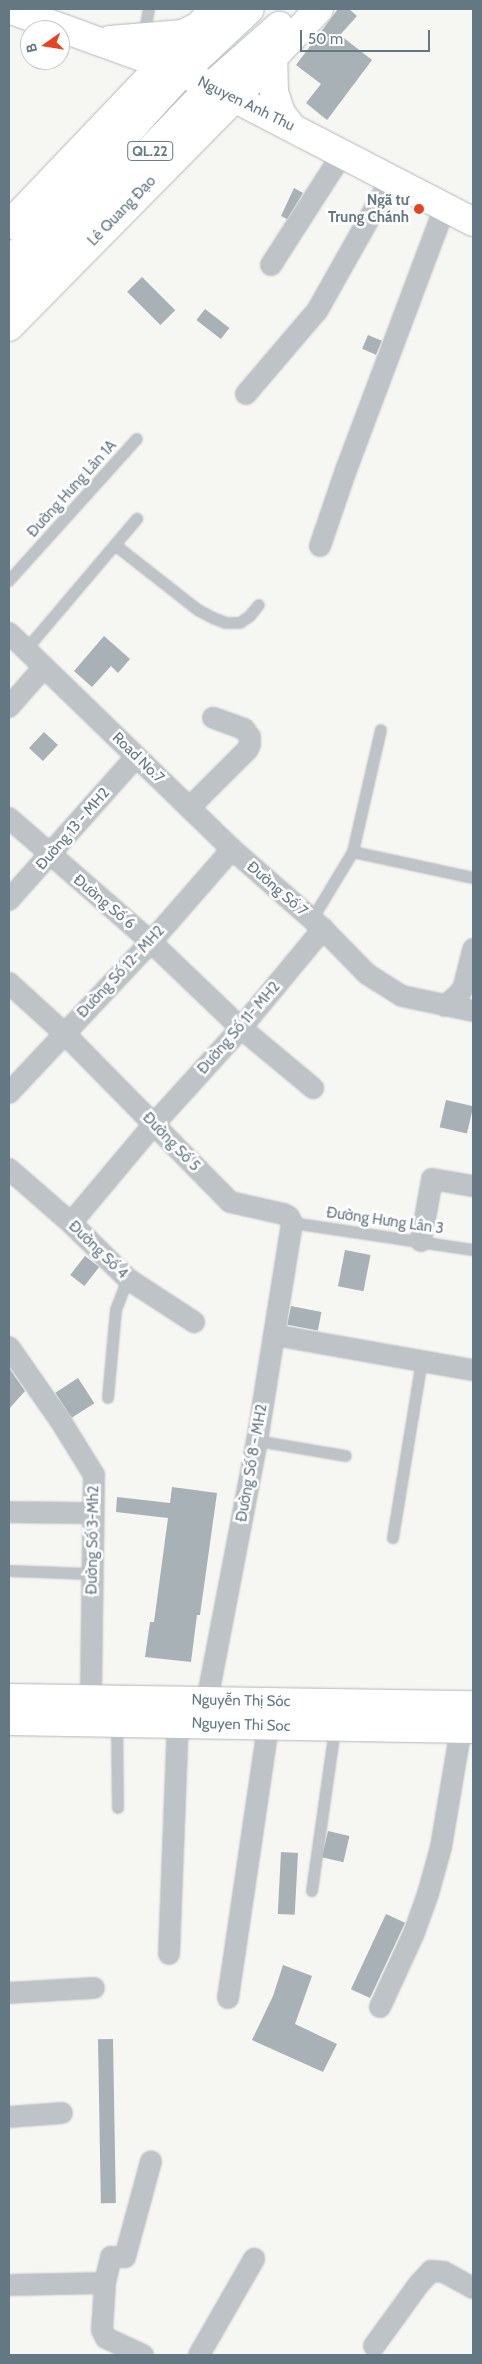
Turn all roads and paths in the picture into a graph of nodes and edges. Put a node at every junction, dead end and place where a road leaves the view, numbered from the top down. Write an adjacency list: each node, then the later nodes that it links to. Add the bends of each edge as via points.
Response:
1 (9, 9): 8 (main road, Nguyen Anh Thu)
2 (150, 9): 7 (lane)
3 (249, 9): 6 (main road); 10 (main road, QL.22)
4 (296, 9): 9 (main road, Lê Quang Đạo / QL.22)
5 (319, 9): 9 (main road, Lê Quang Đạo / QL.22)
6 (208, 17): 7 (main road, via 182,34); 10 (main road, QL.22)
7 (143, 38): 8 (main road)
8 (93, 40): 10 (main road, Nguyen Anh Thu)
9 (274, 43): 11 (main road, Lê Quang Đạo / QL.22); 12 (main road, Lê Quang Đạo / QL.22); 13 (main road, via 274,92 281,113)
10 (172, 68): 11 (main road, Nguyen Anh Thu); 18 (main road, QL.22); 19 (main road, QL.22)
11 (212, 86): 12 (main road, Nguyen Anh Thu); 21 (main road, Lê Quang Đạo / QL.22)
12 (236, 97): 13 (main road, Nguyen Anh Thu); 22 (main road, Lê Quang Đạo / QL.22)
13 (290, 125): 14 (main road, Nguyen Anh Thu)
14 (343, 153): 15 (main road, Nguyen Anh Thu); 20 (street)
15 (392, 178): 16 (main road, Nguyen Anh Thu); 23 (street, via 317,311)
16 (445, 206): 17 (main road, Nguyen Anh Thu); 27 (street)
17 (473, 222)
18 (9, 225)
19 (9, 263)
20 (271, 265)
21 (9, 297)
22 (9, 327)
23 (246, 394)
24 (137, 439): 28 (lane, Đường Hưng Lân 1A)
25 (137, 519): 26 (lane)
26 (115, 545): 29 (lane, via 198,610 213,618 226,623 240,623); 31 (lane)
27 (320, 546)
28 (9, 581)
29 (259, 605)
30 (9, 633): 31 (street)
31 (26, 650): 32 (street)
32 (44, 667): 33 (street); 36 (street, Road No.7)
33 (9, 707)
34 (213, 718): 37 (street, via 244,729 250,737 250,744 248,750)
35 (381, 730): 40 (lane)
36 (136, 757): 37 (street, Road No.7); 41 (street, Đường 13 - MH2)
37 (189, 808): 39 (street, Road No.7)
38 (9, 818): 41 (street, Đường Số 6)
39 (232, 849): 44 (street, Đường Số 7); 45 (street, Đường Số 12- MH2)
40 (353, 852): 42 (lane); 44 (lane)
41 (49, 856): 43 (street, Đường 13 - MH2); 45 (street, Đường Số 6)
42 (473, 878)
43 (9, 900)
44 (317, 924): 48 (street, Đường Số 7, via 366,974 402,996); 50 (street, Đường Số 11- MH2)
45 (151, 942): 50 (street, Đường Số 6); 51 (street, Đường Số 12- MH2)
46 (473, 949): 48 (street, via 464,986)
47 (9, 983): 51 (street, Đường Số 5)
48 (445, 1006): 49 (street, Đường Số 7)
49 (473, 1011)
50 (242, 1028): 52 (street, Đường Số 6); 54 (street, Đường Số 11- MH2)
51 (64, 1033): 53 (street, Đường Số 12- MH2); 54 (street, Đường Số 5)
52 (313, 1088)
53 (9, 1093)
54 (154, 1124): 57 (street); 58 (street, Đường Số 5, via 230,1202 284,1214)
55 (9, 1169): 57 (street, Đường Số 4)
56 (473, 1186): 59 (street, via 432,1179)
57 (71, 1223): 61 (street, Đường Số 4)
58 (292, 1223): 59 (lane, Đường Hưng Lân 3); 63 (street, Đường Số 8 - MH2)
59 (420, 1241): 60 (lane, Đường Hưng Lân 3)
60 (473, 1250)
61 (128, 1279): 62 (street, Đường Số 4); 67 (lane, via 116,1310)
62 (194, 1322)
63 (274, 1336): 65 (street); 68 (street, Đường Số 8 - MH2)
64 (9, 1347): 71 (street, Đường Số 3-Mh2, via 94,1475)
65 (422, 1360): 66 (street); 72 (lane)
66 (473, 1370)
67 (108, 1398)
68 (257, 1441): 69 (lane); 77 (street, Đường Số 8 - MH2)
69 (346, 1456)
70 (9, 1512): 71 (street)
71 (92, 1513): 74 (street, Đường Số 3-Mh2)
72 (393, 1538)
73 (9, 1571): 74 (lane)
74 (91, 1574): 76 (street, Đường Số 3-Mh2)
75 (9, 1698): 76 (main road, Nguyễn Thị Sóc)
76 (91, 1698): 77 (main road, Nguyễn Thị Sóc)
77 (207, 1701): 80 (main road, Nguyễn Thị Sóc)
78 (9, 1721): 79 (main road, Nguyen Thi Soc)
79 (117, 1721): 81 (main road, Nguyen Thi Soc); 84 (lane)
80 (469, 1721): 83 (main road, Nguyen Thi Soc); 90 (street, via 428,1894)
81 (178, 1723): 82 (main road, Nguyen Thi Soc); 86 (street)
82 (268, 1726): 83 (main road, Nguyen Thi Soc); 89 (street)
83 (335, 1728): 85 (lane)
84 (118, 1808)
85 (312, 1891)
86 (169, 1954)
87 (94, 1988): 88 (street)
88 (9, 1993)
89 (228, 1998)
90 (380, 2007)
91 (62, 2113): 92 (street)
92 (9, 2117)
93 (150, 2161): 95 (street, via 125,2258 111,2257)
94 (254, 2258): 100 (street)
95 (106, 2283): 96 (street); 99 (street, via 103,2334)
96 (9, 2285)
97 (473, 2288): 98 (street, via 444,2272 431,2272)
98 (374, 2346)
99 (144, 2355)
100 (199, 2355)

